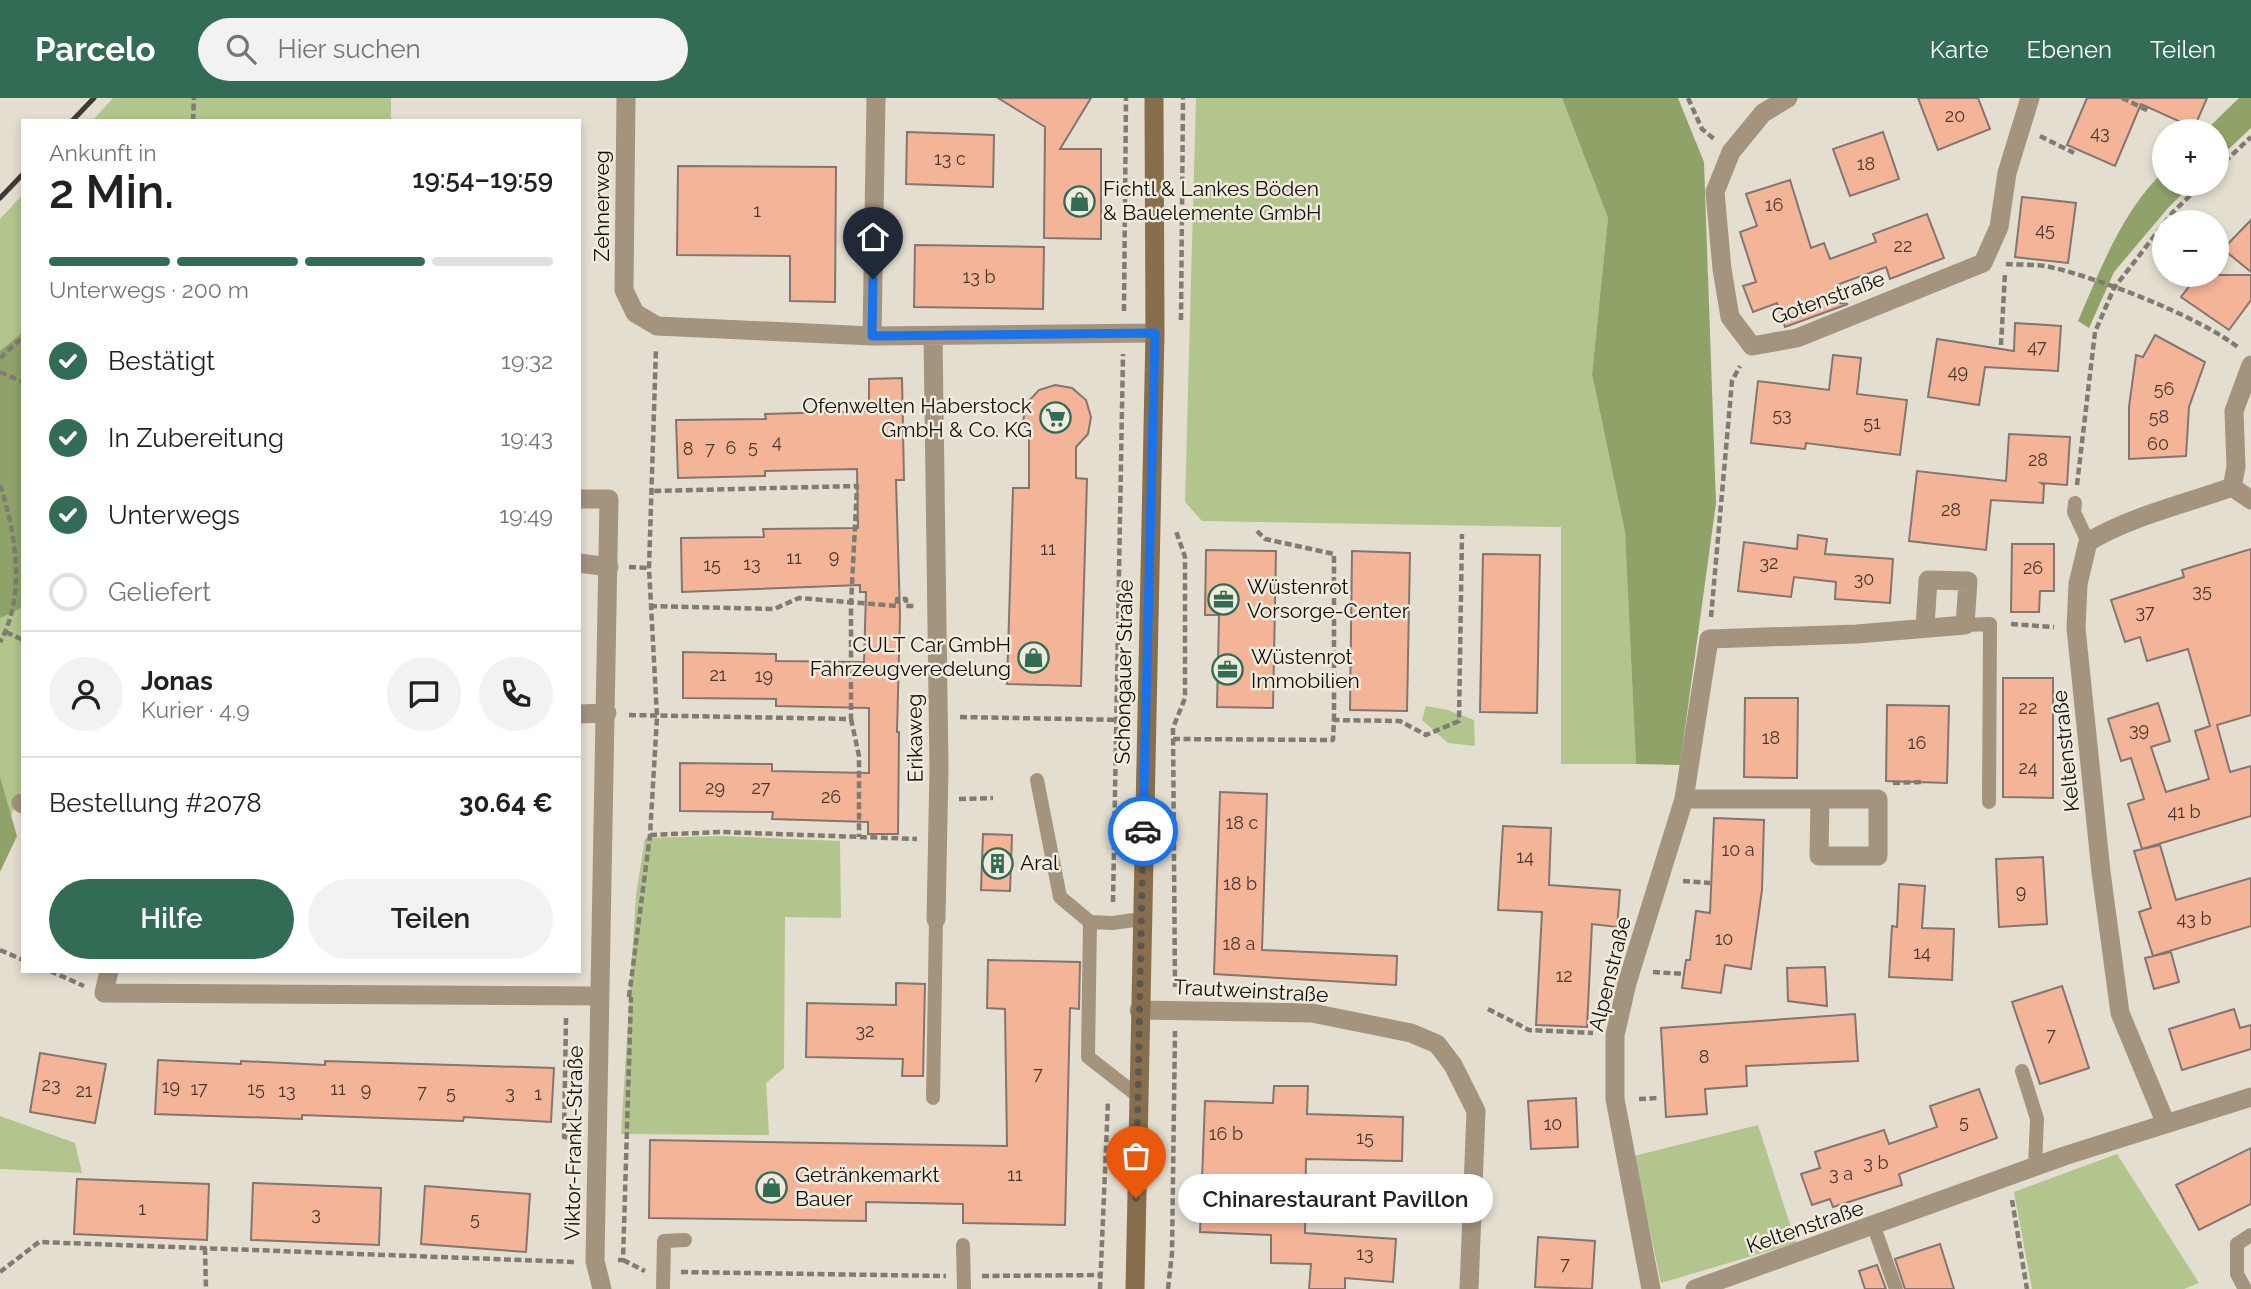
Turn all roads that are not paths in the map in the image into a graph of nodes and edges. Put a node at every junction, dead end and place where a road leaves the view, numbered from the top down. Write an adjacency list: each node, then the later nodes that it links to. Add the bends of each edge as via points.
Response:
1 (626, 98): 7 (street, Zehnerweg, via 624,290 635,313 657,326)
2 (876, 98): 7 (street)
3 (1154, 98): 6 (main road, Schongauer Straße)
4 (1788, 98): 5 (street, Gotenstraße, via 1763,113 1731,152 1715,191 1730,317 1752,346 1797,338 1983,263 1999,227 2007,173)
5 (2030, 98)
6 (1155, 333): 8 (street); 26 (main road, Schongauer Straße)
7 (872, 336): 8 (street)
8 (933, 336): 25 (street, Erikaweg, via 939,799)
9 (2246, 357): 10 (street, via 2235,411)
10 (2232, 487): 12 (street); 14 (street, via 2116,525)
11 (581, 499): 16 (street, Viktor-Frankl-Straße, via 609,499)
12 (2251, 500)
13 (2075, 503): 14 (lane, via 2074,512)
14 (2088, 542): 35 (street, Keltenstraße, via 2078,584 2076,628 2101,872 2120,1013)
15 (581, 564): 16 (street)
16 (609, 567): 19 (street, Viktor-Frankl-Straße)
17 (1965, 625): 18 (street); 18 (street, via 1968,581 1928,580); 24 (lane, via 1990,624)
18 (1926, 627): 22 (street, Alpenstraße, via 1709,639)
19 (607, 713): 20 (street); 29 (street, Viktor-Frankl-Straße)
20 (581, 714)
21 (1037, 780): 27 (lane, via 1060,897)
22 (1684, 799): 23 (street); 46 (street, Alpenstraße, via 1615,1035 1615,1099)
23 (1820, 799)
24 (1989, 802)
25 (936, 919): 34 (lane, Erikaweg)
26 (1141, 919): 27 (lane); 30 (main road, Schongauer Straße)
27 (1090, 922): 32 (lane, via 1088,1057)
28 (109, 973): 29 (street, via 104,993)
29 (598, 996): 42 (street, Viktor-Frankl-Straße, via 595,1261)
30 (1139, 1010): 32 (main road, Schongauer Straße); 45 (street, Trautweinstraße, via 1312,1013 1411,1033 1437,1044 1476,1111)
31 (2022, 1071): 36 (lane, via 2037,1119)
32 (1138, 1096): 44 (main road, Schongauer Straße)
33 (2251, 1097): 35 (street, Keltenstraße)
34 (933, 1098)
35 (2166, 1124): 36 (street, Keltenstraße)
36 (2035, 1167): 37 (street, Keltenstraße)
37 (1874, 1227): 47 (street, Keltenstraße); 48 (lane)
38 (2251, 1234): 49 (lane, via 2237,1244 2237,1275)
39 (685, 1240): 43 (lane, via 664,1241)
40 (963, 1245): 41 (lane)
41 (964, 1283)
42 (602, 1289)
43 (663, 1289)
44 (1135, 1289)
45 (1469, 1289)
46 (1651, 1289)
47 (1695, 1289)
48 (1896, 1289)
49 (2245, 1289)

